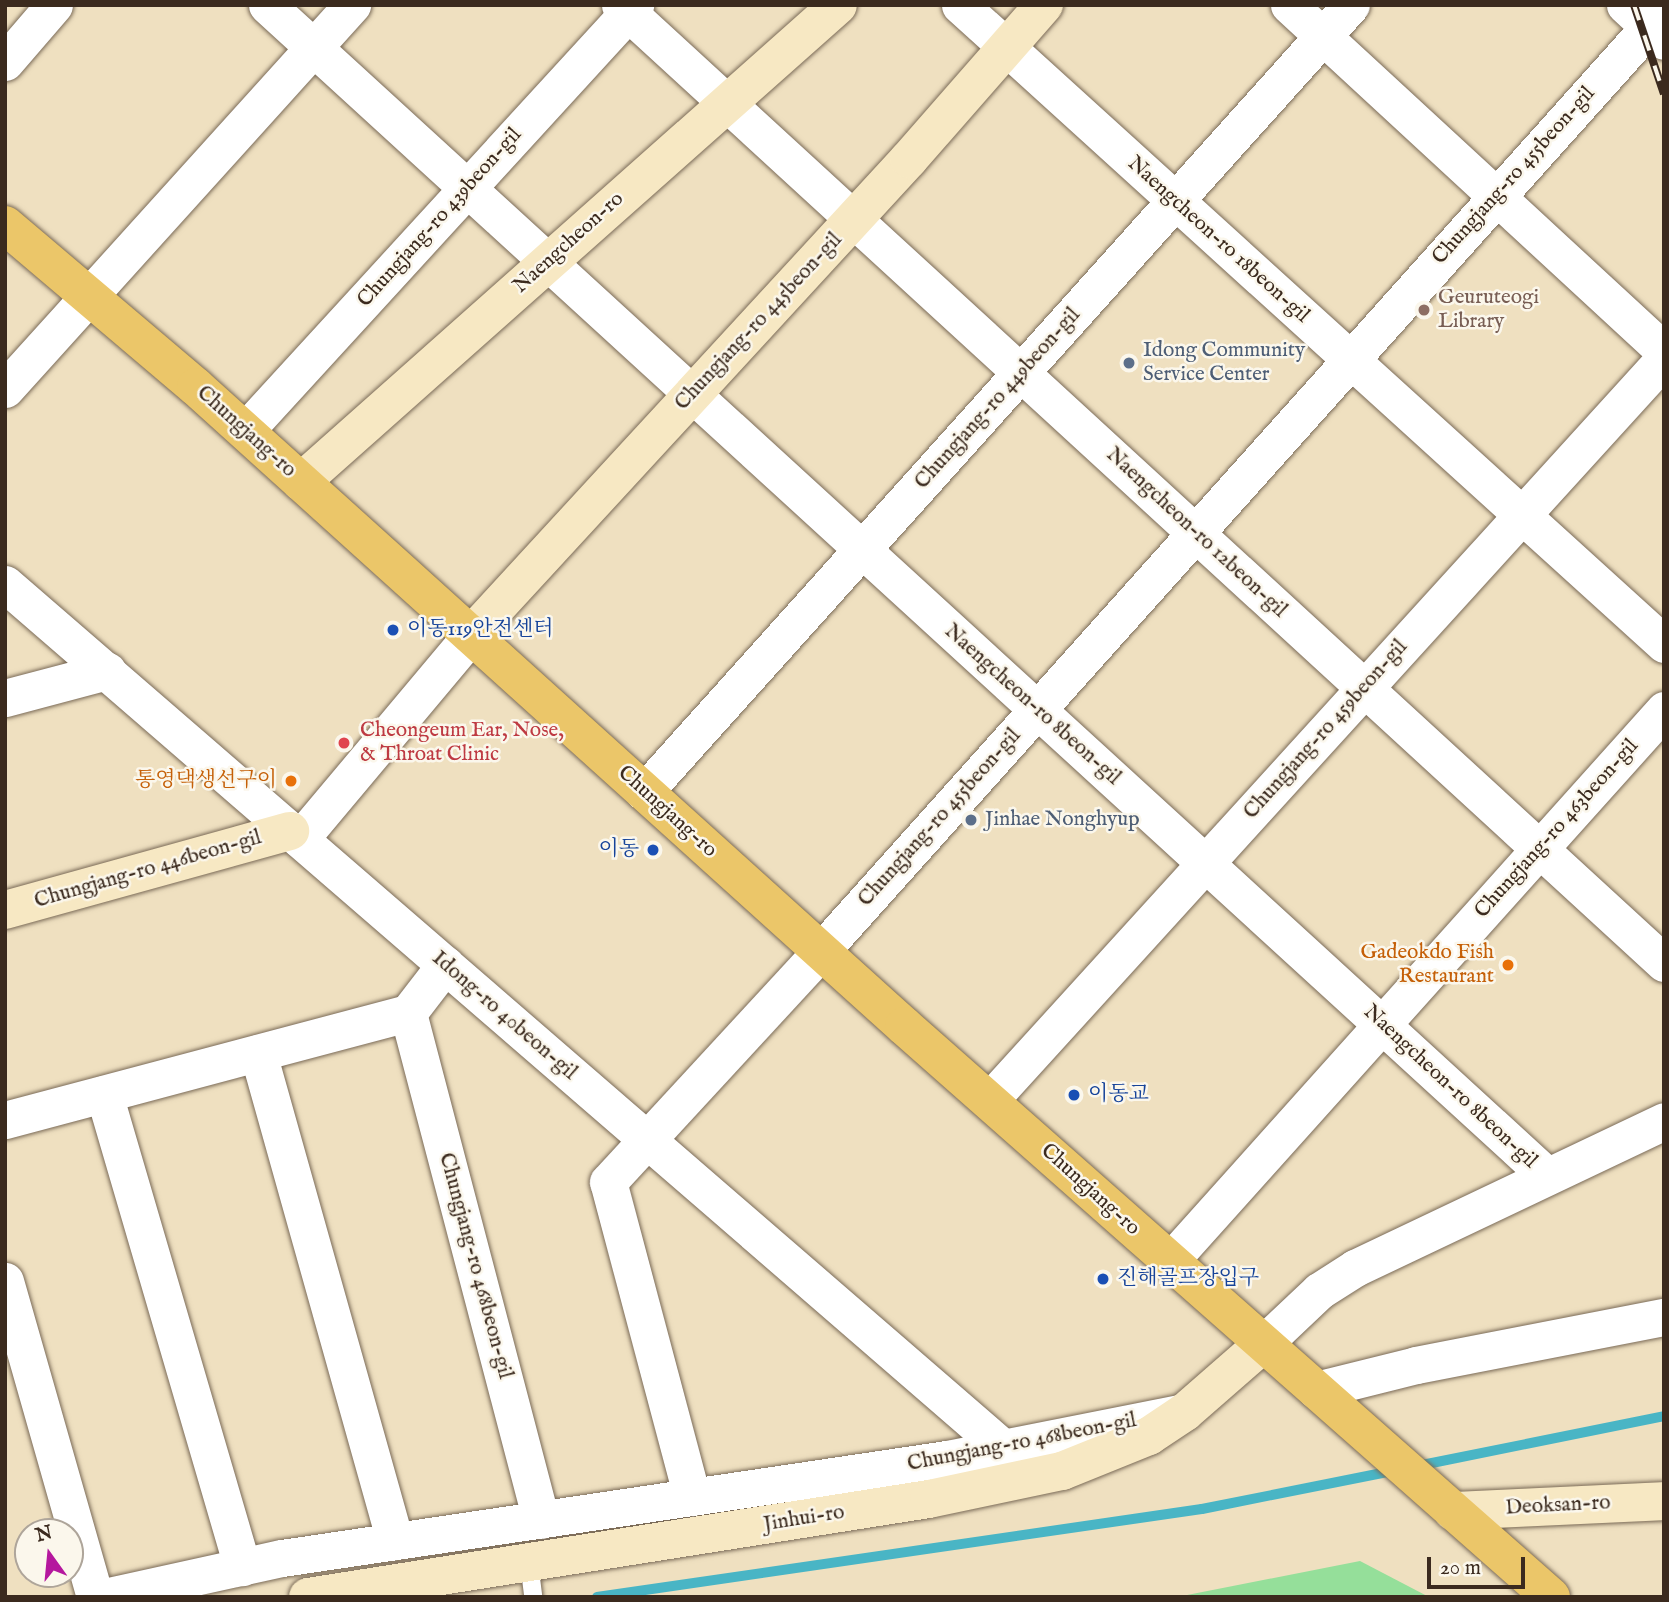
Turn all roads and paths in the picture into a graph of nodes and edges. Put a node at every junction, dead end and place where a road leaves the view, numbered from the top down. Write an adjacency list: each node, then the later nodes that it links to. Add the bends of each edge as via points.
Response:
1 (54, 5): 14 (street)
2 (267, 5): 12 (street, Naengcheon-ro 8beon-gil)
3 (352, 5): 12 (street)
4 (838, 5): 15 (main road, Naengcheon-ro)
5 (960, 5): 13 (street, Naengcheon-ro 18beon-gil)
6 (1044, 5): 13 (main road, Chungjang-ro 445beon-gil)
7 (1289, 5): 11 (street)
8 (1351, 5): 11 (street, Chungjang-ro 449beon-gil)
9 (628, 8): 15 (street, Naengcheon-ro 12beon-gil); 16 (street, Chungjang-ro 439beon-gil)
10 (1650, 21): 17 (street, Chungjang-ro 455beon-gil)
11 (1323, 36): 17 (street); 18 (street, Chungjang-ro 449beon-gil)
12 (314, 48): 16 (street, Naengcheon-ro 8beon-gil); 22 (street)
13 (1007, 48): 18 (street, Naengcheon-ro 18beon-gil); 19 (main road, Chungjang-ro 445beon-gil)
14 (5, 62)
15 (728, 102): 19 (street, Naengcheon-ro 12beon-gil); 21 (main road, Naengcheon-ro)
16 (468, 188): 21 (street, Naengcheon-ro 8beon-gil); 29 (street, Chungjang-ro 439beon-gil)
17 (1496, 196): 23 (street); 25 (street, Chungjang-ro 455beon-gil)
18 (1175, 201): 25 (street, Naengcheon-ro 18beon-gil); 26 (street, Chungjang-ro 449beon-gil)
19 (855, 219): 26 (street, Naengcheon-ro 12beon-gil); 28 (main road, Chungjang-ro 445beon-gil)
20 (5, 225): 22 (main road, Chungjang-ro)
21 (548, 262): 28 (street, Naengcheon-ro 8beon-gil); 30 (main road, Naengcheon-ro)
22 (88, 295): 27 (street); 29 (main road, Chungjang-ro)
23 (1664, 351)
24 (1664, 359): 31 (street, Chungjang-ro 459beon-gil)
25 (1350, 360): 31 (street, Naengcheon-ro 18beon-gil); 32 (street, Chungjang-ro 455beon-gil)
26 (1021, 372): 32 (street, Naengcheon-ro 12beon-gil); 33 (street, Chungjang-ro 449beon-gil)
27 (5, 389)
28 (693, 394): 33 (street, Naengcheon-ro 8beon-gil); 35 (main road, Chungjang-ro 445beon-gil)
29 (245, 431): 30 (main road, Chungjang-ro)
30 (301, 482): 35 (main road, Chungjang-ro)
31 (1522, 515): 36 (street, Naengcheon-ro 18beon-gil); 38 (street, Chungjang-ro 459beon-gil)
32 (1196, 533): 38 (street, Naengcheon-ro 12beon-gil); 40 (street, Chungjang-ro 455beon-gil)
33 (862, 550): 40 (street, Naengcheon-ro 8beon-gil); 42 (street, Chungjang-ro 449beon-gil)
34 (5, 584): 37 (street, Idong-ro 40beon-gil)
35 (471, 635): 42 (main road, Chungjang-ro); 43 (street)
36 (1664, 644)
37 (107, 671): 39 (street); 43 (street, Idong-ro 40beon-gil)
38 (1365, 688): 44 (street, Naengcheon-ro 12beon-gil); 45 (street, Chungjang-ro 459beon-gil)
39 (5, 698)
40 (1038, 710): 45 (street, Naengcheon-ro 8beon-gil); 47 (street, Chungjang-ro 455beon-gil)
41 (1664, 710): 44 (street, Chungjang-ro 463beon-gil)
42 (644, 792): 47 (main road, Chungjang-ro)
43 (295, 835): 46 (main road, Chungjang-ro 446beon-gil); 49 (street, Idong-ro 40beon-gil)
44 (1540, 849): 48 (street, Naengcheon-ro 12beon-gil); 51 (street, Chungjang-ro 463beon-gil)
45 (1205, 863): 51 (street, Naengcheon-ro 8beon-gil); 54 (street, Chungjang-ro 459beon-gil)
46 (5, 910)
47 (821, 951): 54 (main road, Chungjang-ro); 57 (street, Chungjang-ro 455beon-gil)
48 (1664, 963)
49 (445, 965): 50 (street); 57 (street, Idong-ro 40beon-gil)
50 (408, 1013): 52 (street); 69 (street, Chungjang-ro 468beon-gil)
51 (1382, 1024): 58 (street, Naengcheon-ro 8beon-gil); 59 (street, Chungjang-ro 463beon-gil)
52 (258, 1053): 53 (street); 70 (street)
53 (104, 1094): 55 (street); 71 (street)
54 (989, 1101): 59 (main road, Chungjang-ro)
55 (5, 1120)
56 (1664, 1121): 58 (street)
57 (648, 1140): 65 (street, Idong-ro 40beon-gil); 66 (street, via 608,1182)
58 (1547, 1176): 62 (street, via 1355,1268 1320,1292)
59 (1170, 1261): 62 (main road, Chungjang-ro)
60 (5, 1281): 73 (street)
61 (1664, 1317): 63 (street, via 1416,1364)
62 (1263, 1344): 63 (main road, Chungjang-ro); 64 (main road, Jinhui-ro)
63 (1322, 1396): 68 (main road, Chungjang-ro)
64 (1185, 1412): 65 (street, Chungjang-ro 468beon-gil); 72 (main road, Jinhui-ro, via 1149,1436 1062,1471)
65 (1003, 1448): 66 (street, Chungjang-ro 468beon-gil)
66 (692, 1497): 69 (street, Chungjang-ro 468beon-gil)
67 (1664, 1501): 68 (main road, Deoksan-ro)
68 (1452, 1511): 76 (main road)
69 (541, 1520): 70 (street, Chungjang-ro 468beon-gil)
70 (396, 1541): 71 (street, Chungjang-ro 468beon-gil)
71 (242, 1567): 74 (street, Chungjang-ro 468beon-gil)
72 (531, 1580): 75 (main road, Jinhui-ro)
73 (96, 1597)
74 (104, 1597)
75 (308, 1597)
76 (1551, 1597)

